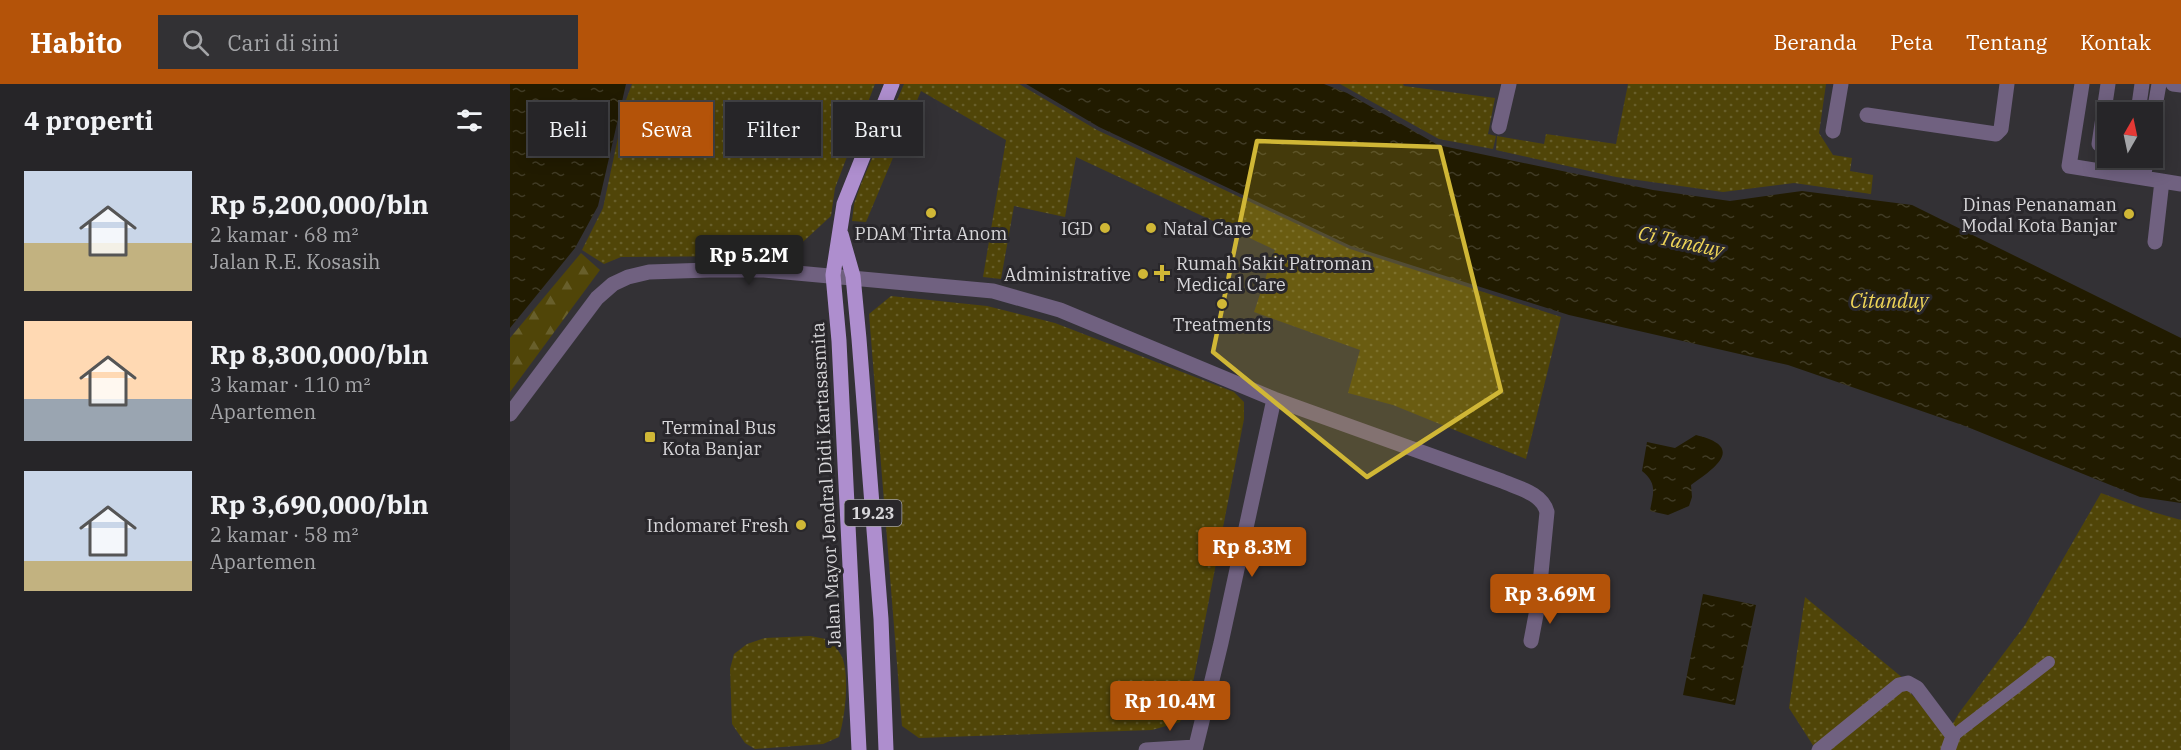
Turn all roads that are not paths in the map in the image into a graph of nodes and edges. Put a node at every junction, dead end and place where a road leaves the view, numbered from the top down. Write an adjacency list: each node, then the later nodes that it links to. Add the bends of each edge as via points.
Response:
1 (1509, 84): 15 (street)
2 (1841, 84): 16 (street)
3 (2007, 84): 14 (street, via 2001,129 1996,135)
4 (2082, 84): 19 (street, via 2069,166)
5 (2108, 84): 11 (street)
6 (2142, 84): 12 (street)
7 (2159, 84): 13 (street)
8 (2173, 84): 10 (street)
9 (891, 85): 23 (main road, Jalan Mayor Jendral Didi Kartasasmita / 19.23, via 851,182)
10 (2181, 86)
11 (2105, 102)
12 (2139, 102)
13 (2156, 102)
14 (1867, 115)
15 (1499, 127)
16 (1833, 131)
17 (2129, 168): 19 (street)
18 (2145, 168): 20 (street)
19 (2128, 175): 20 (street)
20 (2143, 178): 21 (street)
21 (2162, 181): 22 (street); 24 (street)
22 (2181, 184)
23 (840, 229): 25 (main road, Jalan Mayor Jendral Didi Kartasasmita / 19.23); 26 (main road, 19.23)
24 (2154, 242)
25 (833, 275): 26 (street); 28 (street, via 709,270 649,272 628,277 597,298); 33 (main road, Jalan Mayor Jendral Didi Kartasasmita / 19.23)
26 (853, 276): 27 (street, via 993,291 1057,309); 34 (main road, 19.23, via 881,619)
27 (1274, 399): 29 (street, via 1539,498 1547,512); 32 (street)
28 (510, 414)
29 (1531, 641)
30 (2049, 662): 31 (street)
31 (1951, 743): 36 (street, via 1917,688 1908,683 1899,685)
32 (1195, 749): 35 (street)
33 (859, 750)
34 (886, 750)
35 (1146, 750)
36 (1819, 750)

